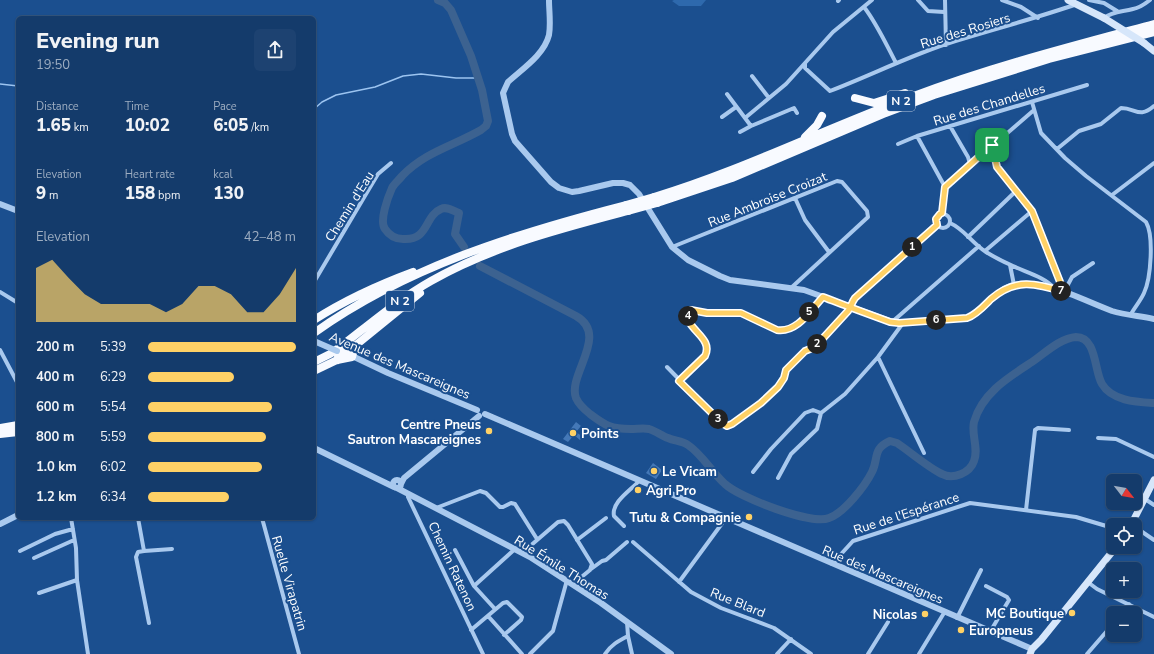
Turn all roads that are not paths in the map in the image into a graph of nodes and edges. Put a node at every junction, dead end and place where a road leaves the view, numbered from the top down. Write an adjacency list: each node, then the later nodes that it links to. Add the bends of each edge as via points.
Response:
1 (549, 0): 62 (street, via 549,34 546,43 505,87 504,93 515,141 559,188 572,192 622,183 635,189)
2 (872, 0): 10 (street)
3 (918, 0): 12 (street, via 928,11)
4 (945, 0): 12 (street)
5 (1002, 0): 13 (street, via 1021,7)
6 (1068, 0): 9 (main road)
7 (1089, 0): 11 (street, via 1104,3)
8 (1150, 0): 11 (street, via 1133,9)
9 (1078, 4): 13 (street, Rue des Rosiers); 14 (main road)
10 (864, 7): 21 (street, via 833,32); 22 (street, via 876,23)
11 (1117, 11): 14 (street)
12 (944, 12): 18 (street)
13 (1038, 18): 18 (street, Rue des Rosiers)
14 (1104, 18): 17 (main road, bridge)
15 (1154, 24): 24 (highway, N 2, via 1028,58)
16 (1154, 32): 52 (highway, N 2, via 1049,59 934,95 732,178)
17 (1144, 43): 19 (main road); 20 (main road)
18 (946, 45): 22 (street, Rue des Rosiers)
19 (1154, 47)
20 (1154, 51)
21 (805, 63): 22 (street, Rue des Rosiers, via 805,68 830,91); 27 (street)
22 (896, 63)
23 (752, 76): 27 (street)
24 (948, 84): 28 (highway, via 935,84 874,103); 41 (highway, N 2)
25 (1087, 85): 29 (street, Rue des Chandelles)
26 (727, 94): 31 (street)
27 (769, 98): 36 (street)
28 (855, 98)
29 (1032, 102): 32 (street); 38 (street, Rue des Chandelles)
30 (1154, 106): 44 (street, via 1140,113 1121,108 1101,124 1079,131)
31 (736, 107): 35 (street); 36 (street)
32 (1034, 110): 43 (street); 44 (street, via 1041,132)
33 (797, 113): 37 (street, via 794,108)
34 (822, 116): 41 (highway, via 812,131)
35 (722, 117)
36 (745, 118): 37 (street)
37 (751, 126): 39 (street)
38 (950, 126): 40 (street, Rue des Chandelles); 47 (street)
39 (740, 132)
40 (917, 136): 42 (street, Rue des Chandelles); 48 (street)
41 (794, 144): 52 (highway, N 2)
42 (898, 144)
43 (992, 145): 47 (street); 49 (street, via 997,167)
44 (1057, 150): 50 (street)
45 (391, 163): 69 (street, Chemin d'Eau, via 378,174 368,189)
46 (1154, 163): 50 (street)
47 (970, 164): 48 (street)
48 (945, 187): 57 (street)
49 (1016, 191): 56 (street); 60 (street)
50 (1112, 195): 78 (street, via 1146,222 1150,232 1151,246 1146,286 1144,294)
51 (795, 198): 62 (street, Rue Ambroise Croizat); 65 (street, via 805,220); 65 (street, Rue Ambroise Croizat, via 840,181 867,212 866,219)
52 (656, 200): 54 (highway, N 2, bridge)
53 (0, 204): 55 (street)
54 (627, 208): 63 (highway, N 2); 68 (highway, N 2, via 566,220 503,240)
55 (16, 211)
56 (1032, 211): 64 (street); 74 (street)
57 (942, 213): 58 (street, via 949,217); 59 (street, via 936,219)
58 (950, 223): 59 (street, via 944,228); 60 (street, via 960,228)
59 (937, 225): 77 (street, via 855,298)
60 (968, 237): 61 (street)
61 (979, 246): 64 (street); 81 (street)
62 (672, 247): 71 (street, via 688,260 730,280)
63 (494, 251): 85 (highway, via 416,296); 90 (highway, N 2, via 430,281 335,350)
64 (985, 251): 67 (street)
65 (829, 252): 71 (street, Rue Ambroise Croizat)
66 (1093, 263): 74 (street, via 1072,277)
67 (1010, 265): 70 (street); 72 (street, via 1048,283)
68 (432, 268): 79 (highway, via 374,287); 83 (highway, N 2, via 346,311)
69 (316, 279)
70 (1014, 285): 72 (street, via 1036,285); 82 (street, via 967,318)
71 (791, 288): 75 (street)
72 (1054, 289): 74 (street)
73 (0, 292): 76 (street)
74 (1064, 292): 78 (street, via 1114,311)
75 (823, 297): 77 (street); 94 (street, via 798,324 782,331 741,313 689,311 689,320 707,344 707,352)
76 (16, 302)
77 (850, 307): 81 (street); 94 (street, via 815,347 805,351 786,370 782,383 761,403 732,424 727,426 720,422)
78 (1131, 314): 80 (street)
79 (316, 319)
80 (1154, 320)
81 (892, 322): 82 (street)
82 (903, 323): 89 (street)
83 (316, 332)
84 (316, 342): 87 (street, Avenue des Mascareignes, bridge)
85 (356, 345): 87 (highway); 88 (highway)
86 (0, 350): 93 (street)
87 (338, 355): 88 (highway); 92 (highway)
88 (352, 357): 95 (street, Avenue des Mascareignes)
89 (878, 357): 96 (street, via 845,394); 104 (street)
90 (316, 361)
91 (668, 367): 94 (street)
92 (316, 370)
93 (16, 380)
94 (679, 381)
95 (480, 413): 109 (street, Avenue des Mascareignes); 110 (street)
96 (821, 413): 106 (street, via 812,410 805,413); 107 (street, via 817,430 794,450)
97 (16, 425): 98 (highway)
98 (0, 428)
99 (1069, 430): 114 (street, via 1035,430)
100 (16, 432): 101 (highway)
101 (0, 434)
102 (1098, 438): 105 (street, via 1116,439)
103 (316, 449): 110 (street, via 385,482)
104 (924, 453)
105 (1154, 457)
106 (753, 472)
107 (778, 478)
108 (1154, 480): 111 (main road)
109 (639, 481): 117 (street, Avenue des Mascareignes); 123 (street, via 614,508 614,516)
110 (400, 485): 113 (street, Rue Émile Thomas); 161 (street, Chemin Ratenon, via 412,504)
111 (1145, 499): 112 (street); 118 (main road)
112 (1154, 505)
113 (436, 508): 127 (street, Rue Émile Thomas, via 480,491 484,492 500,507 515,504); 134 (street, Rue Émile Thomas)
114 (1026, 510): 124 (street, Rue de l'Espérance, via 1076,517); 141 (street, Rue de l'Espérance, via 982,503 960,505 853,541)
115 (16, 516): 122 (street)
116 (606, 518): 129 (street)
117 (726, 518): 141 (street, Rue des Mascareignes); 146 (street)
118 (1136, 518)
119 (71, 520): 125 (street)
120 (138, 520): 137 (street)
121 (263, 520): 169 (street, Ruelle Virapatrin)
122 (0, 524)
123 (624, 526)
124 (1106, 526)
125 (73, 529): 128 (street); 136 (street, via 41,540)
126 (1142, 532): 130 (street)
127 (537, 539): 129 (street, via 562,521 568,525); 138 (street)
128 (74, 540): 140 (street); 144 (street)
129 (578, 540): 142 (street, via 591,562)
130 (1154, 540)
131 (627, 542): 142 (street)
132 (633, 542): 146 (street, Rue Blard)
133 (172, 549): 137 (street)
134 (515, 549): 138 (street, Rue Émile Thomas); 149 (street)
135 (454, 550): 149 (street)
136 (20, 551)
137 (144, 551): 160 (street, via 138,552 136,557)
138 (522, 553): 145 (street, Rue Émile Thomas)
139 (1111, 554): 147 (main road)
140 (34, 558)
141 (832, 564): 154 (street, Rue des Mascareignes)
142 (590, 570): 148 (street)
143 (981, 570): 157 (street)
144 (77, 580): 151 (street); 168 (street)
145 (567, 580): 148 (street, Rue Émile Thomas); 172 (street, via 554,631)
146 (679, 582): 166 (street, Rue Blard, via 690,592 711,603 774,628)
147 (1088, 583): 152 (street); 167 (main road)
148 (573, 584): 158 (street, Rue Émile Thomas)
149 (474, 586): 153 (street)
150 (986, 586): 162 (street, via 1009,600)
151 (39, 593)
152 (1129, 604): 156 (street)
153 (496, 609): 155 (street); 164 (street, via 507,602 522,617)
154 (944, 613): 157 (street, Rue des Mascareignes); 179 (street)
155 (488, 616): 161 (street); 164 (street)
156 (1154, 617)
157 (957, 618): 162 (street, Rue des Mascareignes)
158 (627, 622): 165 (street); 175 (street, Rue Émile Thomas)
159 (888, 622): 178 (street)
160 (148, 623)
161 (472, 630): 170 (street, Chemin Ratenon)
162 (990, 632): 167 (street, Rue des Mascareignes)
163 (1106, 632): 180 (street)
164 (504, 635): 171 (street)
165 (628, 636): 173 (street, via 610,647); 174 (street)
166 (791, 639): 176 (street); 177 (street, Rue Blard)
167 (1031, 652)
168 (88, 654)
169 (300, 654)
170 (482, 654)
171 (522, 654)
172 (530, 654)
173 (605, 654)
174 (632, 654)
175 (671, 654)
176 (777, 654)
177 (812, 654)
178 (868, 654)
179 (918, 654)
180 (1087, 654)

